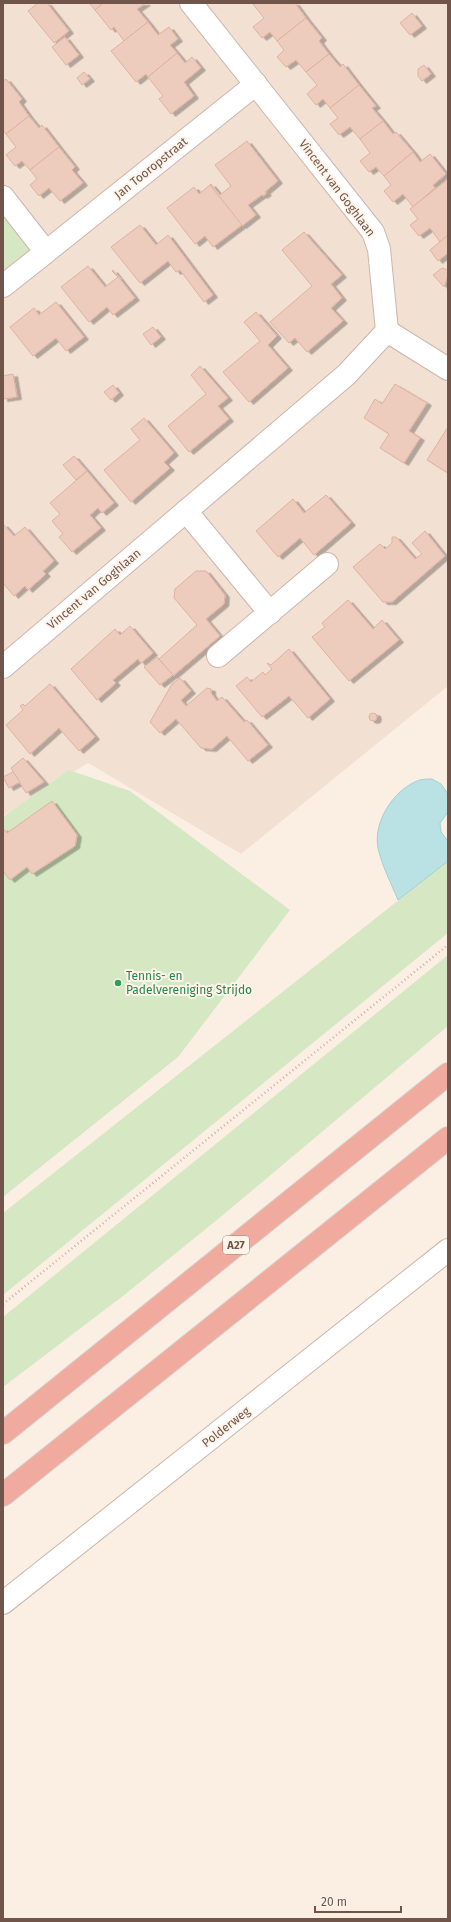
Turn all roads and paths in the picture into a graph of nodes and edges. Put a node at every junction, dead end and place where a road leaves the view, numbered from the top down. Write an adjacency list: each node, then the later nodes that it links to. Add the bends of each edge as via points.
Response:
1 (191, 3): 2 (street, Vincent van Goghlaan)
2 (256, 84): 4 (street, Jan Tooropstraat); 6 (street, Vincent van Goghlaan, via 373,232 379,249)
3 (3, 197): 4 (street)
4 (46, 252): 5 (street, Jan Tooropstraat)
5 (3, 286)
6 (387, 332): 7 (street); 8 (street, Vincent van Goghlaan, via 346,375)
7 (448, 369)
8 (186, 511): 10 (street); 12 (street, Vincent van Goghlaan)
9 (326, 564): 10 (street)
10 (270, 613): 11 (street)
11 (218, 656)
12 (3, 666)
13 (448, 945): 17 (path)
14 (448, 1074): 18 (highway, A27)
15 (448, 1138): 19 (highway)
16 (448, 1250): 20 (street, Polderweg)
17 (3, 1304)
18 (3, 1433)
19 (3, 1495)
20 (3, 1603)

